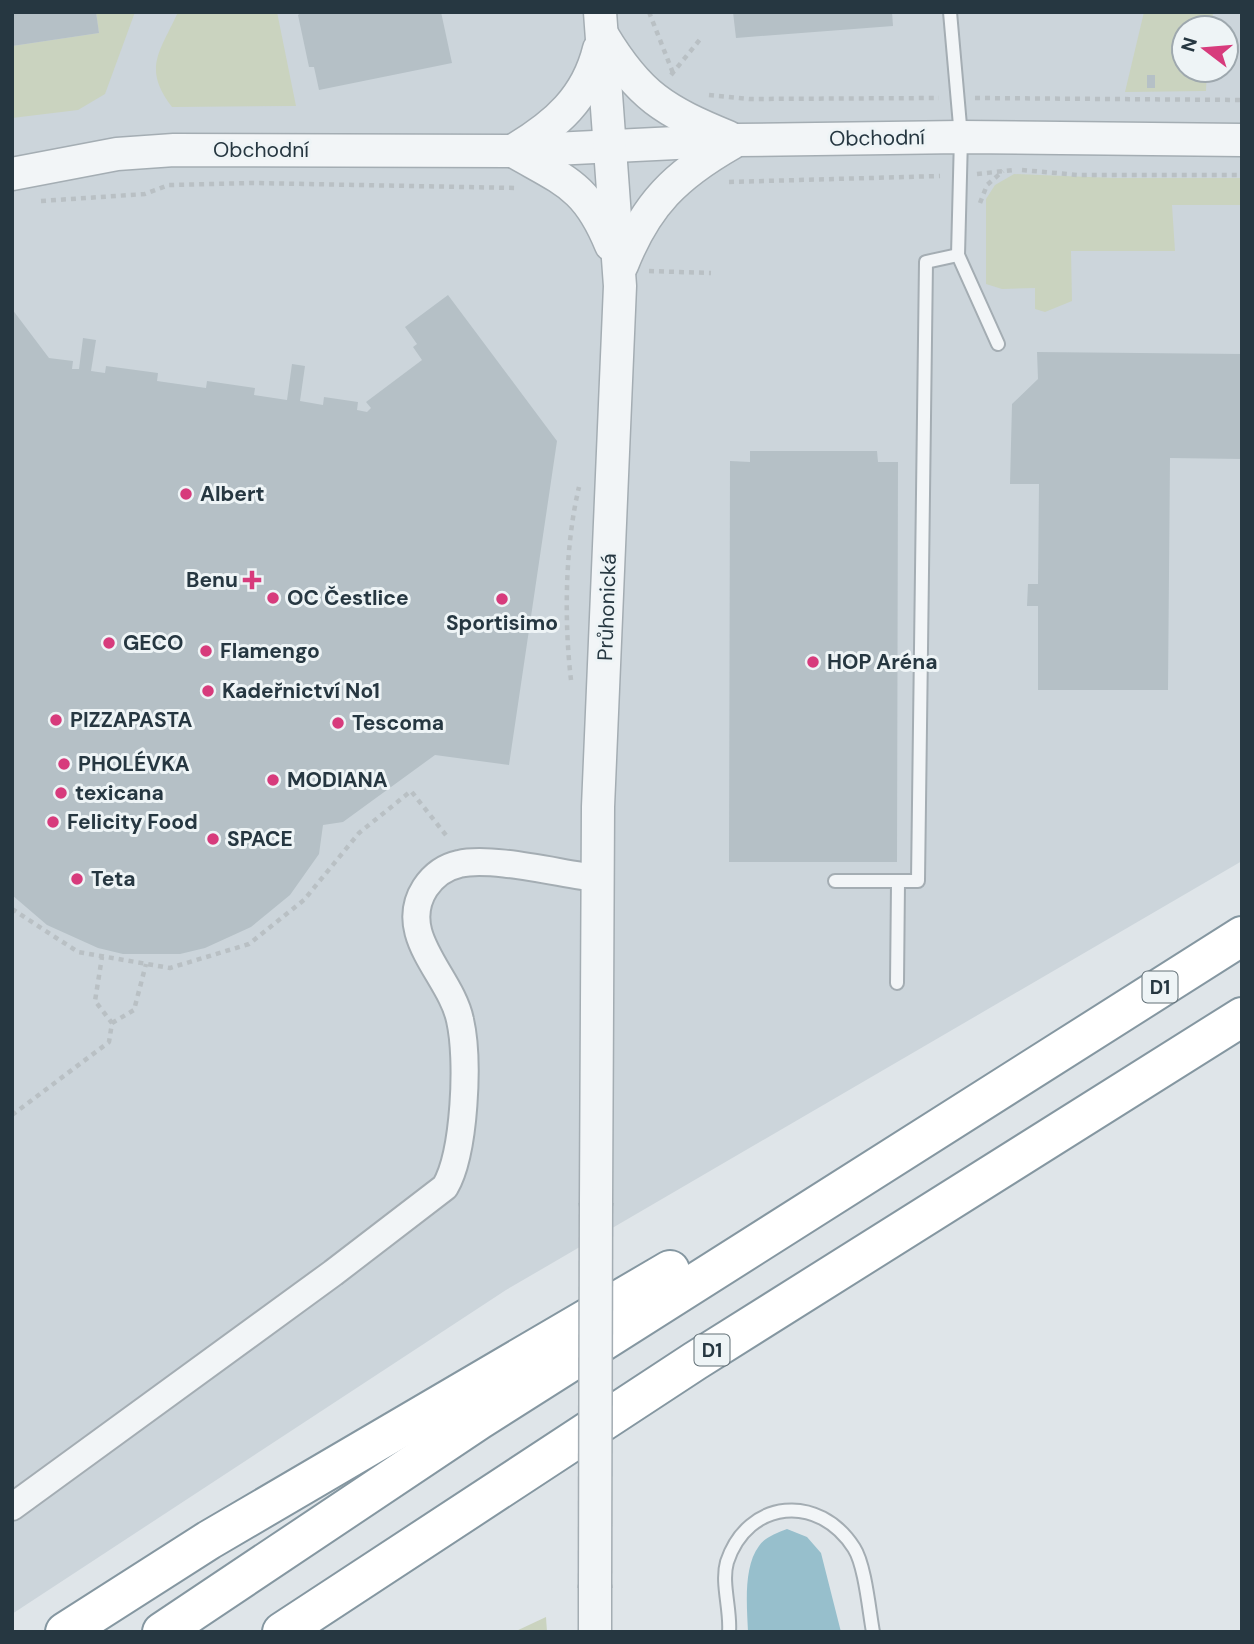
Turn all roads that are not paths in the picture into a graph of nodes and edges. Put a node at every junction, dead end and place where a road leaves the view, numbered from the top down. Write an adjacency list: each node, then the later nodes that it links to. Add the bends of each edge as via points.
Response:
1 (950, 12): 3 (lane)
2 (601, 24): 4 (street, via 614,55 650,98 678,116); 6 (street, Průhonická); 7 (street, via 592,74 578,99 560,118)
3 (961, 137): 4 (street, Obchodní); 5 (street, Obchodní); 9 (lane)
4 (737, 140): 6 (street, Obchodní); 10 (street, via 662,193 637,229)
5 (1242, 140)
6 (611, 146): 7 (street, Obchodní); 10 (street, Průhonická)
7 (513, 151): 8 (street, Obchodní, via 174,150 117,154); 10 (street, Obchodní, via 590,201)
8 (12, 174)
9 (958, 255): 11 (lane); 14 (lane, via 926,262 918,881)
10 (620, 270): 12 (street, Průhonická)
11 (998, 344)
12 (596, 878): 19 (street, via 470,863 448,867 430,882 419,902 418,937 456,1005 464,1042 459,1144 454,1171 445,1186); 23 (street, Průhonická, bridge)
13 (835, 881): 14 (lane)
14 (898, 883): 16 (lane)
15 (1242, 936): 18 (highway, D1)
16 (897, 983)
17 (1242, 1017): 22 (highway, D1, via 695,1361)
18 (875, 1169): 20 (highway, via 713,1246 556,1334); 21 (highway, D1, via 479,1420)
19 (12, 1507)
20 (66, 1630)
21 (162, 1632)
22 (282, 1632)
23 (595, 1632)
24 (729, 1632): 25 (lane, via 726,1566 735,1543 766,1514 791,1508 833,1523 856,1551)
25 (873, 1632)

